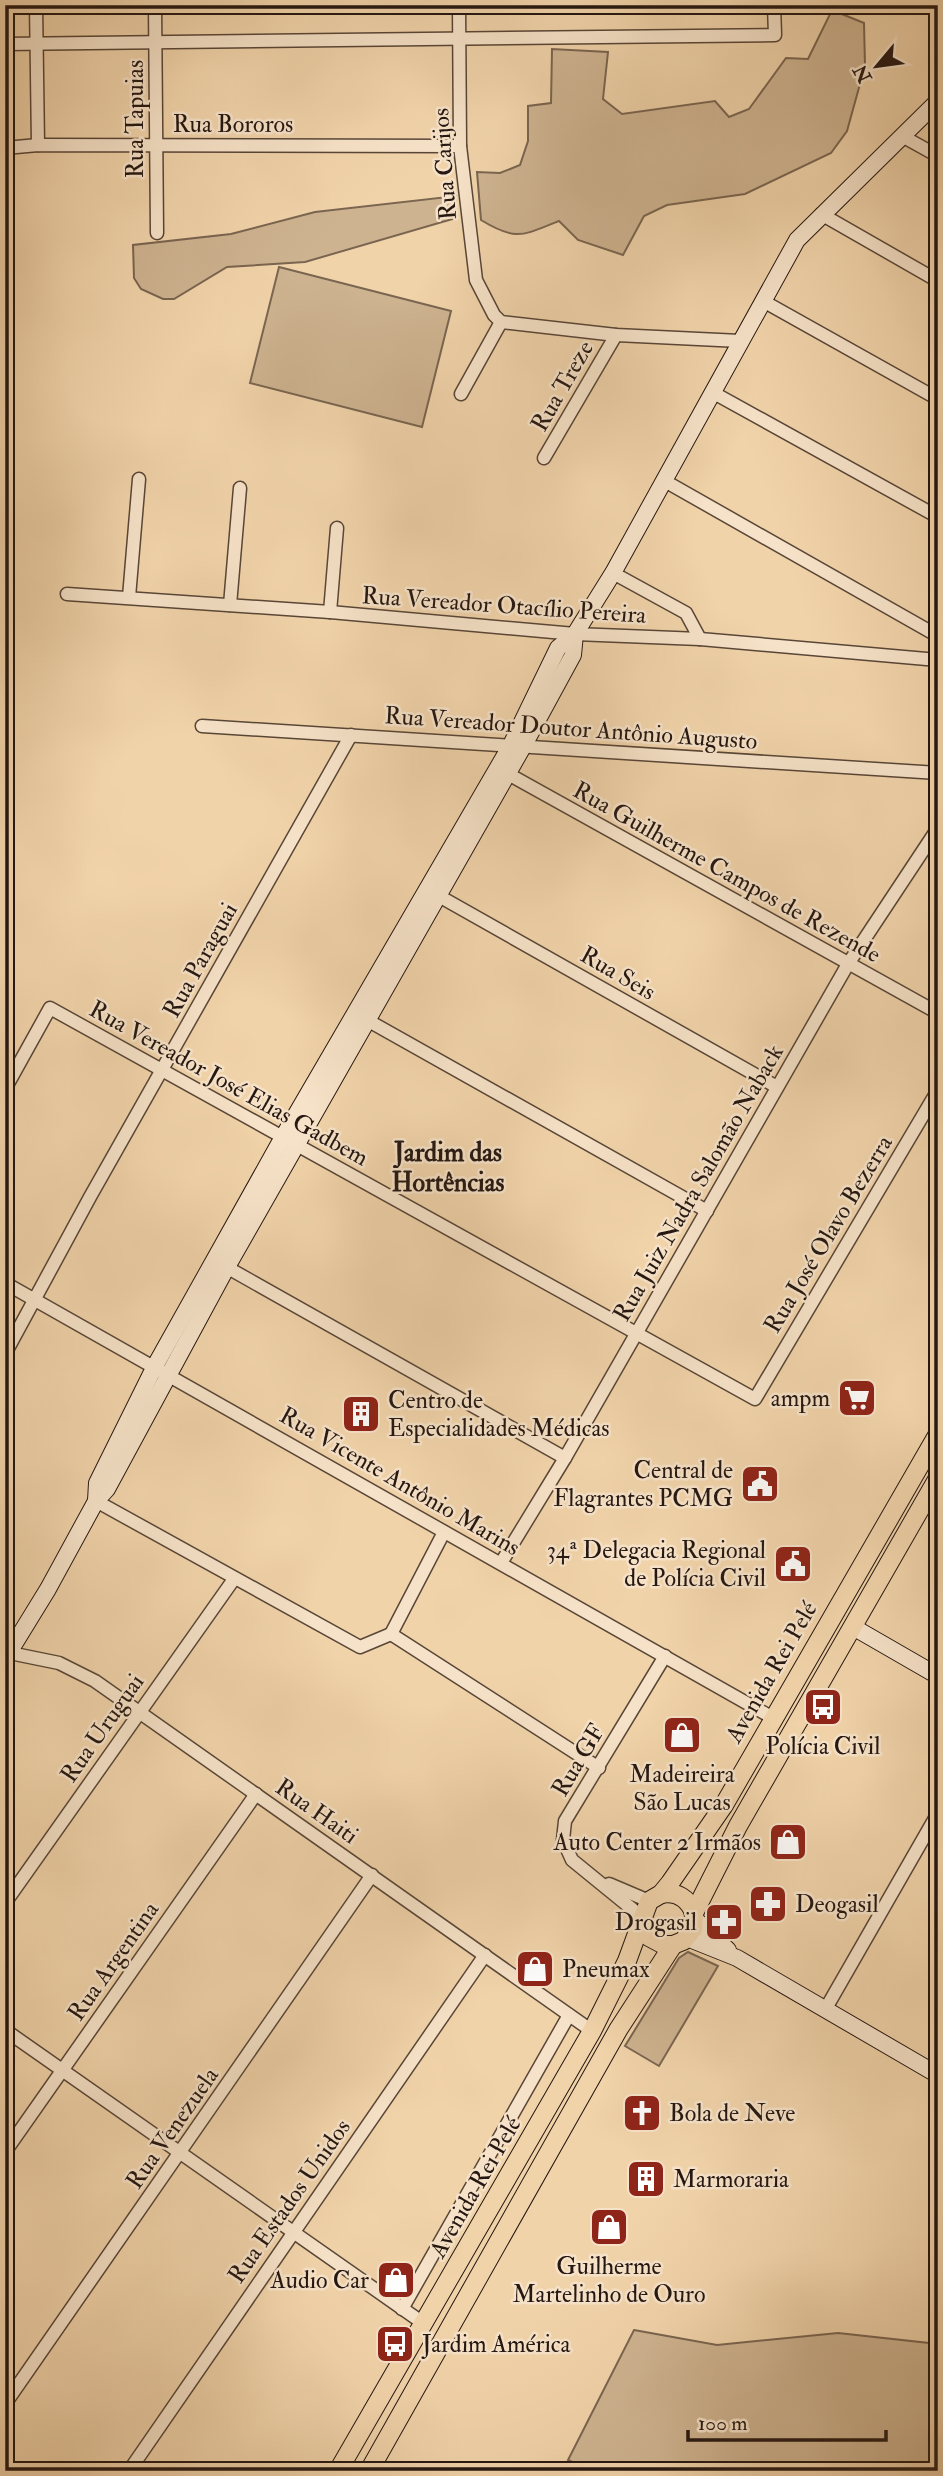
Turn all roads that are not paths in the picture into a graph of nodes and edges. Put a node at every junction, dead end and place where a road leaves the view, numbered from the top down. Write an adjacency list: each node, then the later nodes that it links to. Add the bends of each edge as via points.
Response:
1 (36, 5): 7 (street)
2 (155, 5): 8 (street, Rua Tapuias)
3 (459, 5): 5 (street, Rua Carijos)
4 (774, 5): 5 (street, via 775,35)
5 (459, 37): 8 (street); 13 (street, Rua Carijos)
6 (5, 44): 7 (street)
7 (36, 44): 8 (street); 11 (street)
8 (156, 44): 12 (street, Rua Tapuias)
9 (938, 101): 10 (street)
10 (902, 136): 15 (street); 16 (street)
11 (38, 145): 12 (street, Rua Bororos); 14 (street, Rua Bororos)
12 (156, 145): 13 (street, Rua Bororos); 17 (street, Rua Tapuias)
13 (460, 146): 20 (street, Rua Carijos, via 475,280)
14 (5, 148)
15 (938, 156)
16 (821, 214): 18 (street); 19 (street, via 797,240)
17 (157, 233)
18 (938, 281)
19 (763, 301): 22 (street); 25 (street)
20 (498, 318): 21 (street); 24 (street)
21 (616, 335): 22 (street); 26 (street, Rua Treze)
22 (740, 341): 23 (street)
23 (712, 392): 28 (street); 30 (street)
24 (461, 394)
25 (938, 399)
26 (544, 458)
27 (139, 479): 34 (street)
28 (663, 480): 32 (street); 38 (street)
29 (240, 488): 35 (street)
30 (938, 517)
31 (337, 528): 36 (street)
32 (613, 573): 37 (street); 39 (street, via 687,612)
33 (67, 594): 34 (street, Rua Vereador Otacílio Pereira)
34 (129, 597): 35 (street, Rua Vereador Otacílio Pereira)
35 (230, 605): 36 (street, Rua Vereador Otacílio Pereira)
36 (330, 612): 37 (street, Rua Vereador Otacílio Pereira)
37 (575, 634): 39 (street, Rua Vereador Otacílio Pereira); 43 (street, via 558,648)
38 (938, 636)
39 (700, 639): 40 (street, Rua Vereador Otacílio Pereira)
40 (938, 660)
41 (202, 726): 42 (street, Rua Vereador Doutor Antônio Augusto)
42 (351, 735): 43 (street, Rua Vereador Doutor Antônio Augusto); 51 (street, Rua Paraguai)
43 (518, 745): 44 (street); 45 (street, Rua Vereador Doutor Antônio Augusto)
44 (502, 771): 47 (street); 48 (street, Rua Guilherme Campos de Rezende)
45 (938, 773)
46 (938, 828): 48 (street, Rua Juiz Nadra Salomão Naback)
47 (433, 892): 50 (street); 52 (street, Rua Seis); 55 (street)
48 (848, 964): 49 (street, Rua Guilherme Campos de Rezende); 52 (street, Rua Juiz Nadra Salomão Naback)
49 (938, 1013)
50 (367, 1020): 55 (street); 56 (street)
51 (163, 1069): 53 (street, Rua Vereador José Elias Gadbem, via 50,1008); 55 (street, Rua Vereador José Elias Gadbem); 59 (street, Rua Paraguai)
52 (777, 1087): 56 (street, Rua Juiz Nadra Salomão Naback)
53 (5, 1089)
54 (938, 1090): 63 (street, Rua José Olavo Bezerra)
55 (290, 1140): 57 (street); 60 (street, Rua Vereador José Elias Gadbem)
56 (708, 1211): 60 (street, Rua Juiz Nadra Salomão Naback)
57 (221, 1264): 62 (street); 65 (street)
58 (5, 1283): 59 (street, Rua Vicente Antônio Marins)
59 (36, 1300): 61 (street, Rua Paraguai); 62 (street, Rua Vicente Antônio Marins)
60 (635, 1334): 63 (street, Rua Vereador José Elias Gadbem); 65 (street, Rua Juiz Nadra Salomão Naback)
61 (5, 1354)
62 (162, 1369): 67 (street, via 97,1483); 68 (street, Rua Vicente Antônio Marins)
63 (755, 1399)
64 (938, 1434): 77 (main road, Avenida Rei Pelé)
65 (565, 1458): 69 (street, Rua Juiz Nadra Salomão Naback)
66 (938, 1478): 71 (main road, Avenida Rei Pelé)
67 (96, 1501): 70 (street); 73 (street)
68 (444, 1532): 69 (street, Rua Vicente Antônio Marins); 72 (street)
69 (501, 1563): 74 (street, Rua Vicente Antônio Marins)
70 (234, 1579): 72 (street, via 360,1647); 76 (street, Rua Uruguai)
71 (853, 1628): 75 (street); 84 (main road, Avenida Rei Pelé, via 738,1826)
72 (391, 1634): 78 (street)
73 (7, 1654): 76 (street, Rua Haiti, via 60,1663)
74 (665, 1656): 77 (street, Rua Vicente Antônio Marins); 78 (street, Rua GF)
75 (938, 1676)
76 (139, 1712): 79 (street, Rua Haiti); 82 (street, Rua Uruguai)
77 (773, 1718): 83 (main road, Avenida Rei Pelé, via 724,1805)
78 (599, 1768): 83 (street, Rua GF, via 565,1821 563,1840 572,1860)
79 (256, 1794): 81 (street, Rua Haiti); 92 (street, Rua Argentina)
80 (938, 1813): 88 (street)
81 (372, 1875): 86 (street, Rua Haiti); 95 (street, Rua Venezuela)
82 (5, 1903)
83 (649, 1908): 84 (main road, via 678,1894); 85 (main road, via 645,1929 656,1942); 91 (main road, Avenida Rei Pelé)
84 (695, 1916): 85 (main road, Avenida Rei Pelé, via 693,1929); 87 (street)
85 (680, 1941): 87 (street); 102 (main road, Avenida Rei Pelé, via 618,2030)
86 (485, 1955): 89 (street, Rua Haiti); 96 (street, Rua Estados Unidos)
87 (737, 1958): 88 (street)
88 (825, 2010): 93 (street)
89 (569, 2015): 91 (street, Rua Haiti); 97 (street)
90 (5, 2030): 92 (street)
91 (592, 2031): 98 (main road, Avenida Rei Pelé)
92 (63, 2070): 94 (street, Rua Argentina); 95 (street)
93 (938, 2075)
94 (5, 2152)
95 (180, 2152): 96 (street); 99 (street, Rua Venezuela)
96 (293, 2232): 97 (street); 100 (street, Rua Estados Unidos)
97 (402, 2309): 98 (street)
98 (423, 2323): 101 (main road, Avenida Rei Pelé)
99 (5, 2404)
100 (129, 2471)
101 (338, 2471)
102 (369, 2471)

